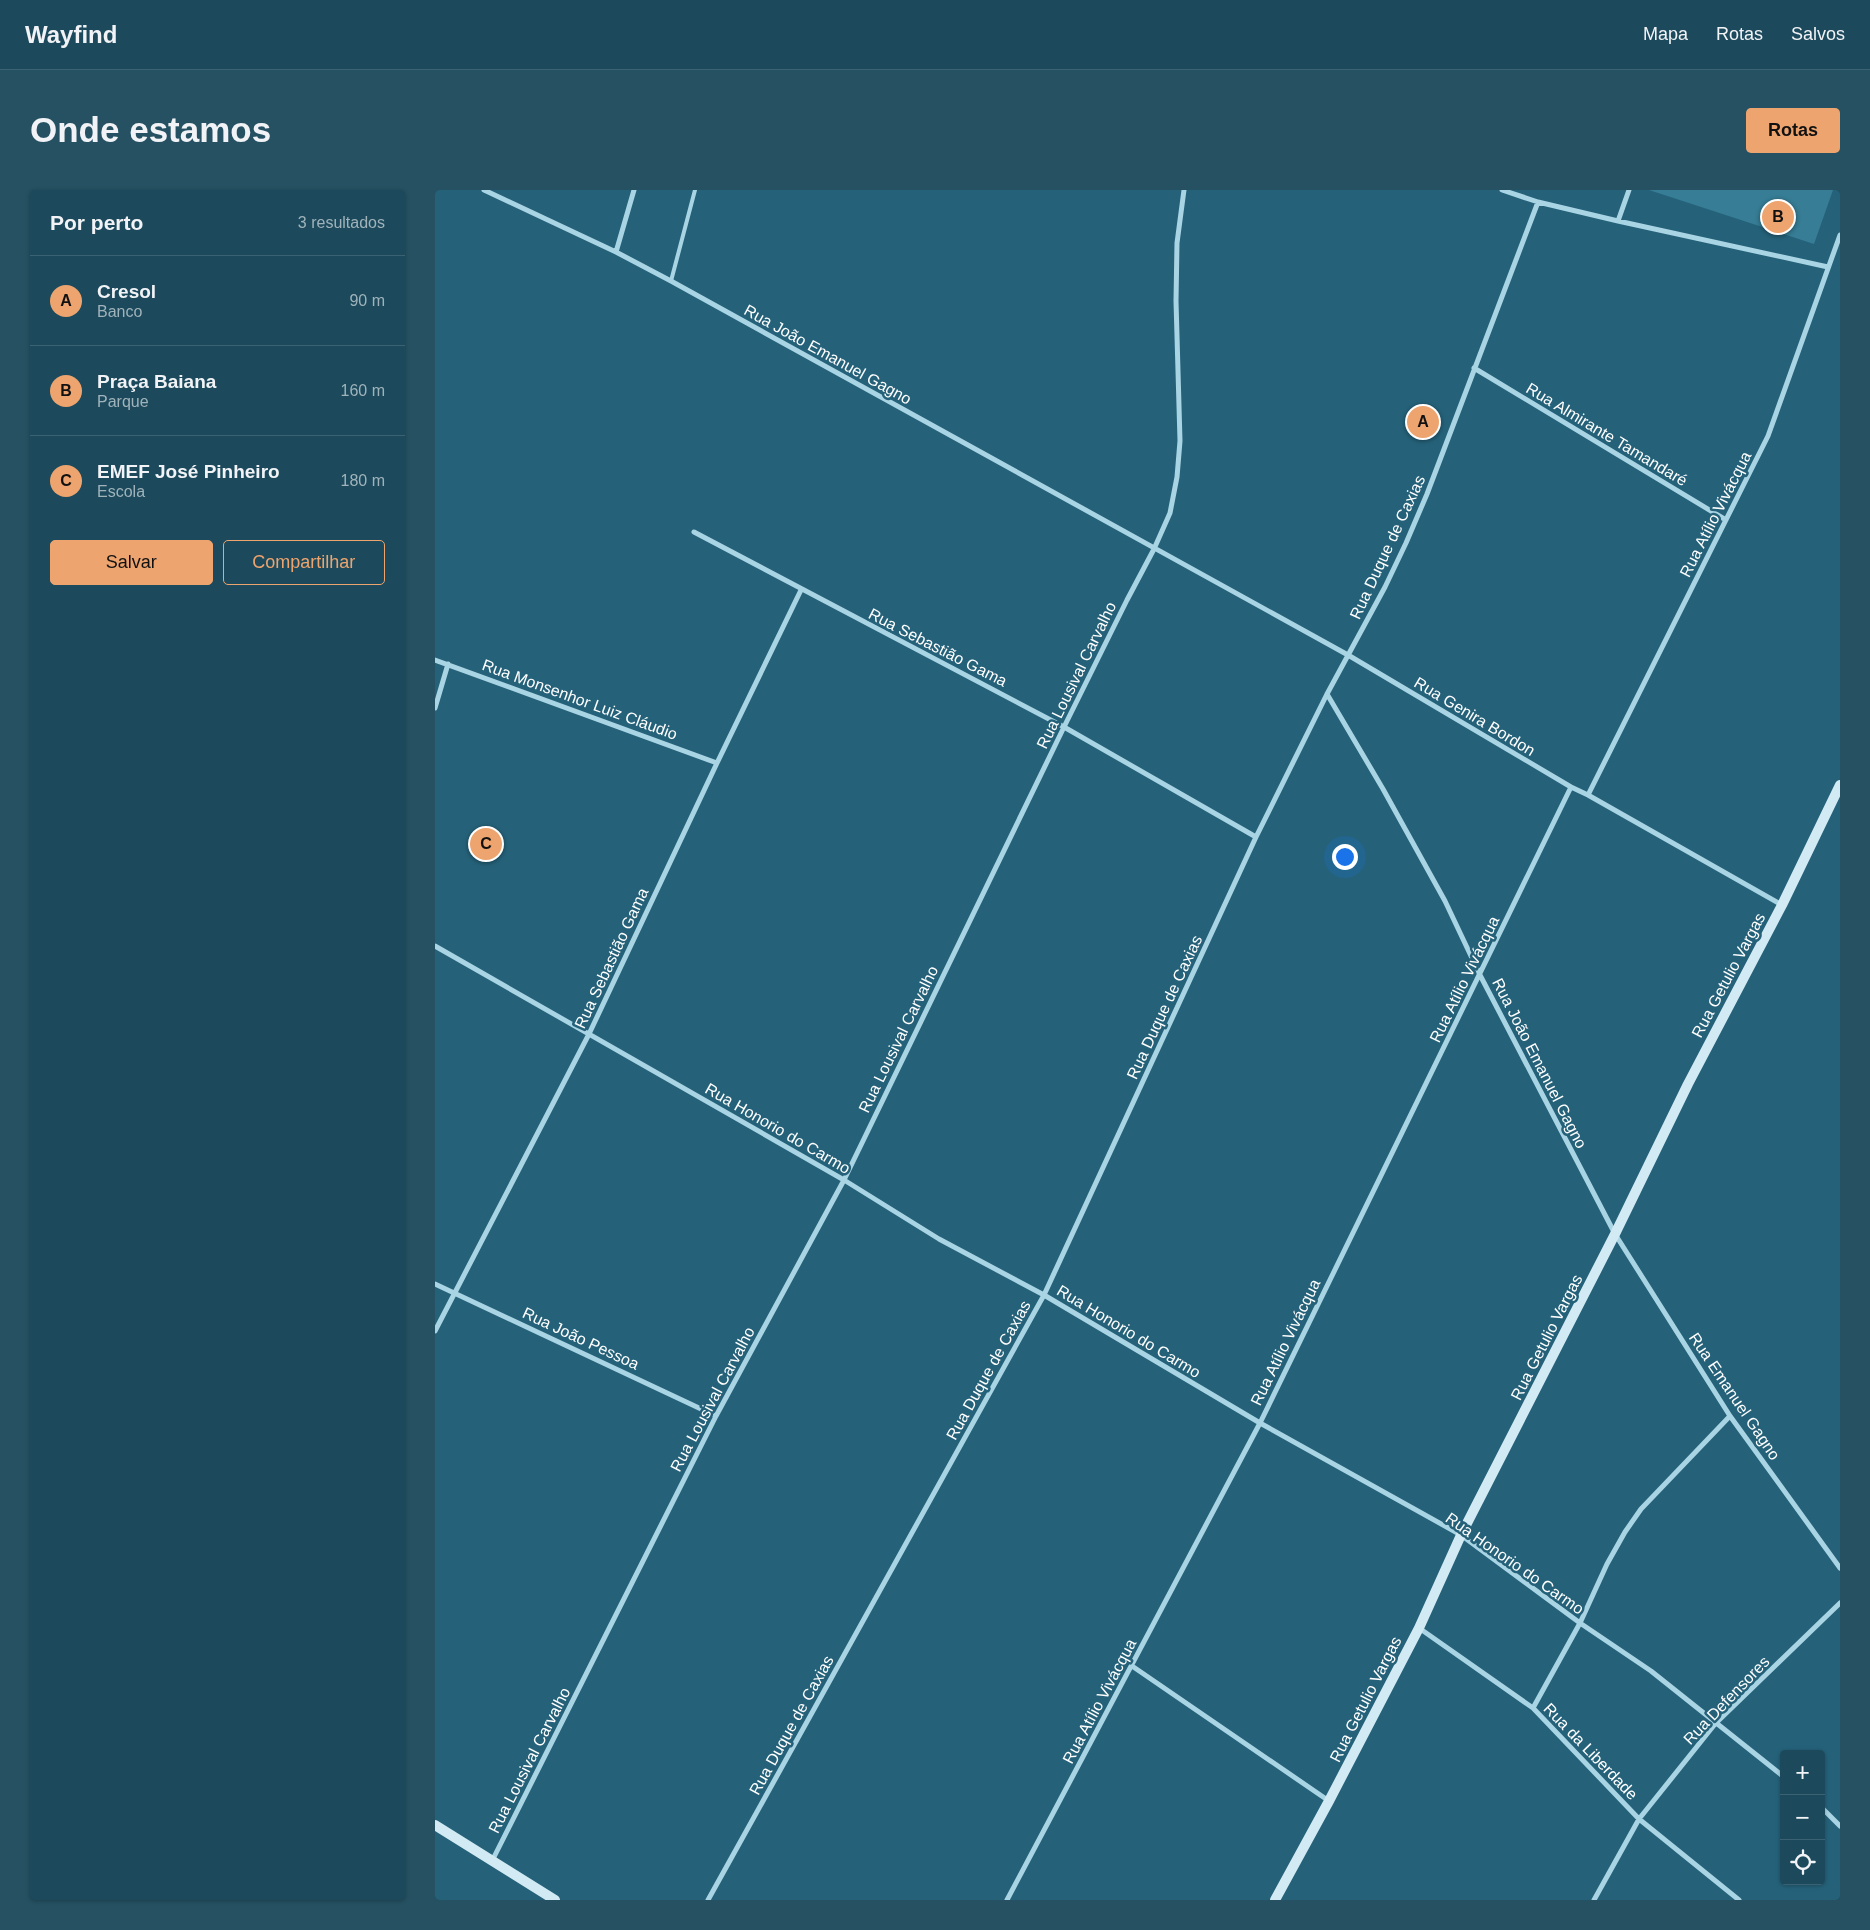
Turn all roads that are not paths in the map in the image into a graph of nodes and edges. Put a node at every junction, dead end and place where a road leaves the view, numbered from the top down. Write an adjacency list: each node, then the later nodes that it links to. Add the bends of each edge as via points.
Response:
1 (484, 190): 10 (street, Rua João Emanuel Gagno)
2 (634, 190): 10 (street)
3 (695, 190): 12 (lane)
4 (1183, 190): 16 (street, Rua Lousival Carvalho, via 1177,243 1176,301 1180,441 1170,513)
5 (1502, 190): 7 (street)
6 (1629, 190): 8 (street)
7 (1537, 202): 8 (street); 13 (street, Rua Duque de Caxias)
8 (1618, 221): 11 (street)
9 (1840, 235): 11 (street, Rua Atílio Vivácqua)
10 (616, 252): 12 (street, Rua João Emanuel Gagno)
11 (1828, 267): 14 (street, Rua Atílio Vivácqua, via 1768,436)
12 (671, 281): 16 (street, Rua João Emanuel Gagno)
13 (1474, 368): 14 (street, Rua Almirante Tamandaré); 18 (street, Rua Duque de Caxias, via 1406,543)
14 (1726, 520): 27 (street, Rua Atílio Vivácqua)
15 (694, 532): 17 (street, Rua Sebastião Gama)
16 (1154, 549): 18 (street, Rua Genira Bordon); 23 (street, Rua Lousival Carvalho)
17 (801, 590): 23 (street, Rua Sebastião Gama); 24 (street, Rua Sebastião Gama)
18 (1348, 655): 21 (street, Rua Duque de Caxias); 26 (street, Rua Genira Bordon)
19 (435, 660): 20 (street, Rua Monsenhor Luiz Cláudio)
20 (449, 664): 22 (street); 24 (street, Rua Monsenhor Luiz Cláudio)
21 (1327, 694): 28 (street, Rua Duque de Caxias); 31 (street, Rua João Emanuel Gagno, via 1445,901)
22 (435, 708)
23 (1064, 727): 28 (street); 33 (street, Rua Lousival Carvalho)
24 (717, 763): 32 (street, Rua Sebastião Gama)
25 (1840, 785): 29 (street, Rua Getulio Vargas)
26 (1571, 787): 27 (street, Rua Genira Bordon); 31 (street, Rua Atílio Vivácqua)
27 (1588, 795): 29 (street, Rua Genira Bordon)
28 (1257, 837): 37 (street, Rua Duque de Caxias)
29 (1782, 905): 34 (street, Rua Getulio Vargas, via 1688,1084)
30 (435, 946): 32 (street, Rua Honorio do Carmo)
31 (1480, 975): 34 (street, Rua João Emanuel Gagno); 41 (street, Rua Atílio Vivácqua)
32 (589, 1034): 33 (street, Rua Honorio do Carmo); 36 (street, Rua Sebastião Gama)
33 (844, 1180): 37 (street, Rua Honorio do Carmo, via 939,1239); 39 (street, Rua Lousival Carvalho)
34 (1615, 1234): 40 (street, Rua Emanuel Gagno); 42 (street, Rua Getulio Vargas)
35 (435, 1284): 36 (street, Rua João Pessoa)
36 (455, 1293): 38 (street, Rua Sebastião Gama); 39 (street, Rua João Pessoa)
37 (1044, 1295): 41 (street, Rua Honorio do Carmo); 58 (street, Rua Duque de Caxias)
38 (435, 1331)
39 (716, 1416): 56 (street, Rua Lousival Carvalho)
40 (1730, 1416): 43 (street, Rua Emanuel Gagno); 45 (street, via 1641,1509 1607,1564)
41 (1260, 1423): 42 (street, Rua Honorio do Carmo); 47 (street, Rua Atílio Vivácqua)
42 (1461, 1535): 45 (street, Rua Honorio do Carmo); 46 (street, Rua Getulio Vargas)
43 (1840, 1568)
44 (1840, 1603): 49 (street, Rua Defensores)
45 (1579, 1623): 48 (street); 49 (street, Rua Honorio do Carmo, via 1651,1671)
46 (1419, 1628): 48 (street, Rua da Liberdade); 51 (street, Rua Getulio Vargas)
47 (1132, 1666): 51 (street); 59 (street, Rua Atílio Vivácqua)
48 (1533, 1708): 53 (street, Rua da Liberdade)
49 (1715, 1724): 50 (street, Rua Honorio do Carmo); 53 (street, Rua Defensores)
50 (1780, 1774)
51 (1329, 1801): 60 (street, Rua Getulio Vargas)
52 (1825, 1811): 55 (street)
53 (1639, 1818): 61 (street, Rua Defensores); 62 (street, Rua da Liberdade)
54 (435, 1825): 56 (street)
55 (1840, 1826)
56 (492, 1861): 57 (street)
57 (555, 1900)
58 (708, 1900)
59 (1007, 1900)
60 (1275, 1900)
61 (1594, 1900)
62 (1739, 1900)

